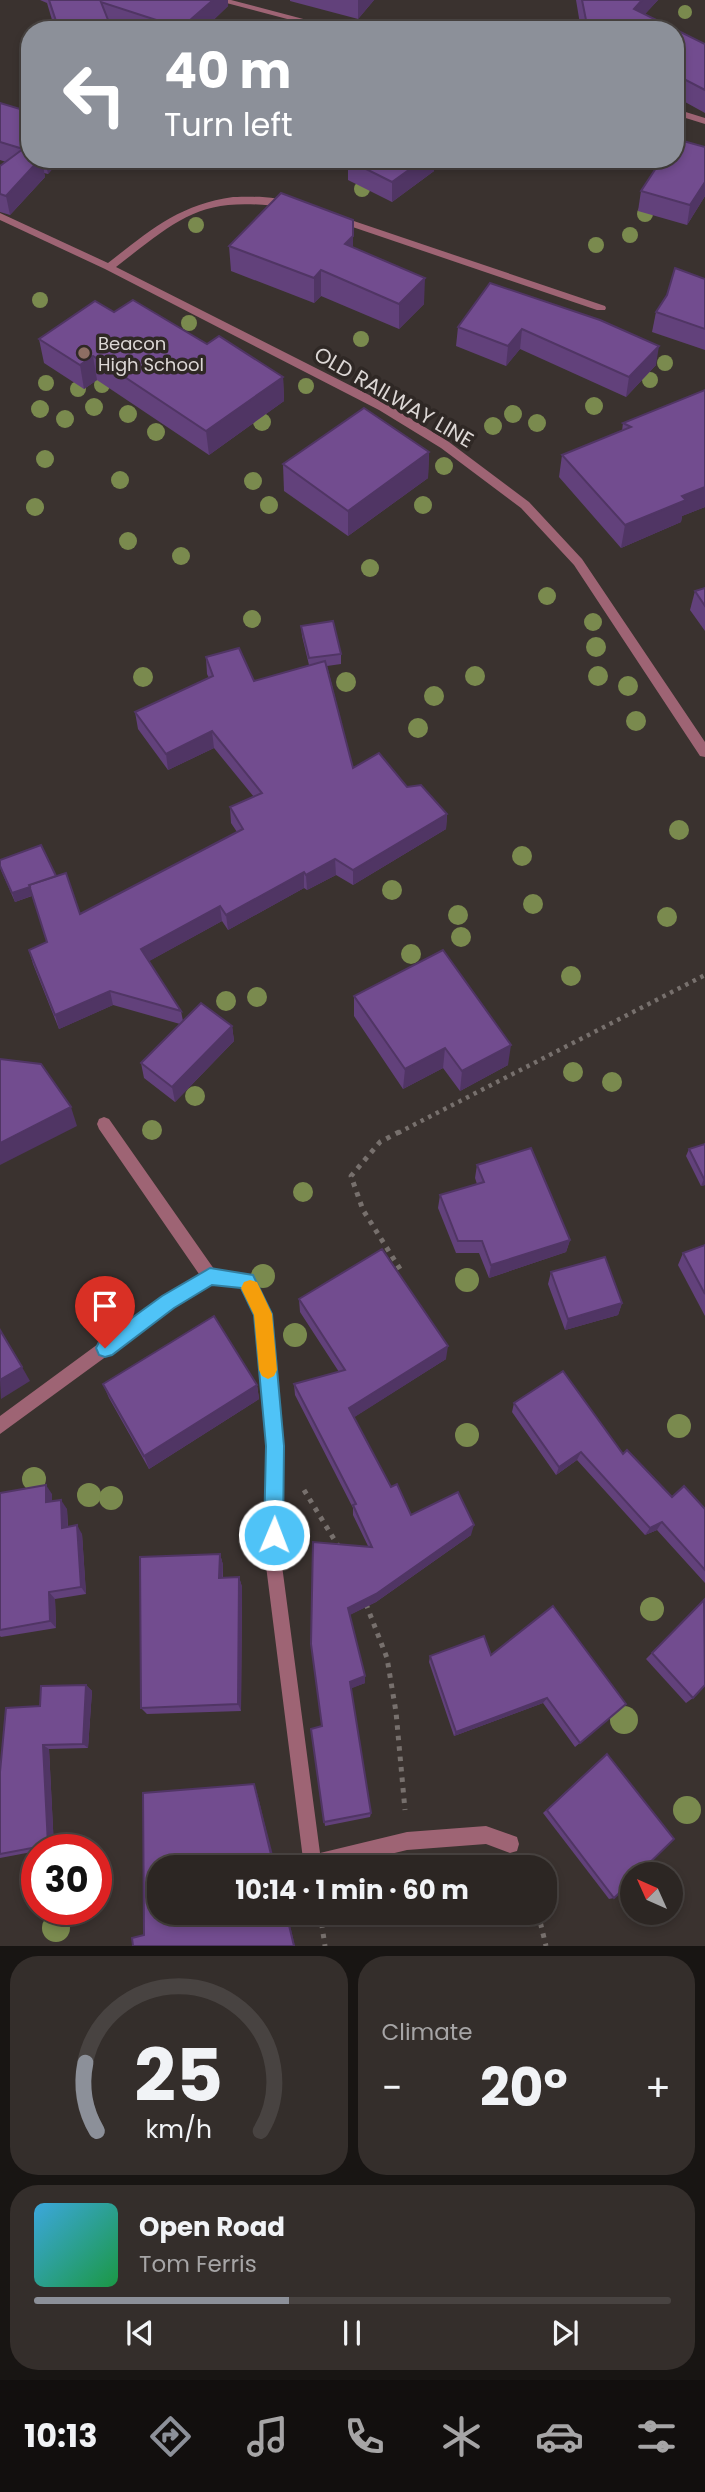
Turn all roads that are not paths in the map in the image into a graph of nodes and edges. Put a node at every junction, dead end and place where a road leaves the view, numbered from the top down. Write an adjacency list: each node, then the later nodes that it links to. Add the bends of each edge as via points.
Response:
1 (220, 0): 2 (street)
2 (305, 21)
3 (684, 114): 4 (street)
4 (705, 121)
5 (305, 208): 8 (street, via 259,199 209,201 177,215)
6 (329, 215): 9 (street)
7 (0, 216): 8 (street, OLD RAILWAY LINE)
8 (109, 267): 10 (street, OLD RAILWAY LINE, via 383,407 445,445 526,505 578,562)
9 (601, 308)
10 (705, 752)
11 (104, 1124): 12 (street)
12 (210, 1276): 13 (street); 14 (street, via 247,1280 263,1314 275,1446 273,1558 312,1864 407,1841 486,1835)
13 (0, 1426)
14 (510, 1844)

